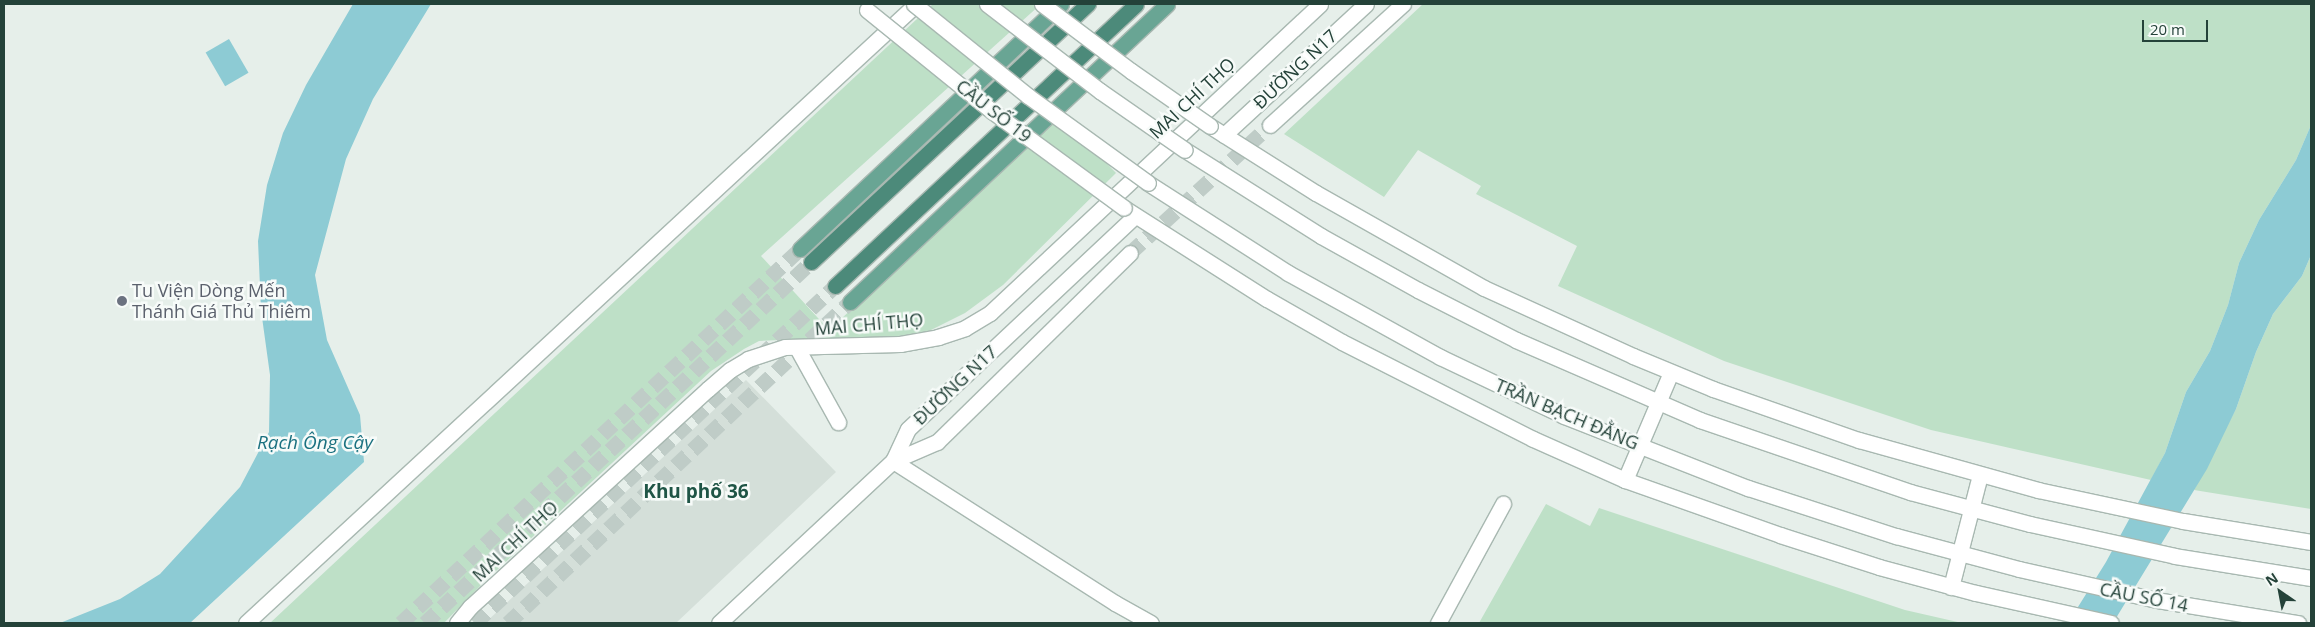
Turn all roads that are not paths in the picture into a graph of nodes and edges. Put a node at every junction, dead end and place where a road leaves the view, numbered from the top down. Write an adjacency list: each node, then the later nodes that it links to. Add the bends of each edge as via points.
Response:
1 (915, 4): 14 (street, CẦU SỐ 19, bridge, via 1028,96); 36 (street)
2 (987, 4): 23 (street, bridge, via 1093,86 1185,150 1321,236 1516,340)
3 (1042, 4): 13 (street, bridge)
4 (1061, 4): 16 (main road)
5 (1088, 4): 18 (highway)
6 (1136, 4): 19 (highway)
7 (1167, 4): 20 (main road, MAI CHÍ THỌ)
8 (1320, 4): 21 (street, MAI CHÍ THỌ, via 990,313 966,328 900,344)
9 (1366, 4): 13 (street, ĐƯỜNG N17)
10 (1403, 4): 12 (street)
11 (864, 7): 15 (street, CẦU SỐ 19, bridge, via 993,112)
12 (1270, 125)
13 (1224, 135): 22 (street, via 1324,198 1460,276 1560,325)
14 (1148, 183): 25 (street, TRẦN BẠCH ĐẰNG, via 1288,273 1388,328 1564,416)
15 (1130, 212): 26 (street, ĐƯỜNG N17, via 908,429); 28 (street, CẦU SỐ 19, via 1267,299 1350,346 1533,439)
16 (800, 249)
17 (1130, 253): 26 (street, via 937,442)
18 (811, 262)
19 (835, 286)
20 (850, 302)
21 (797, 348): 24 (street); 37 (street, MAI CHÍ THỌ, via 766,352 730,370 470,607)
22 (1671, 372): 23 (street); 27 (street, via 1859,440)
23 (1658, 403): 25 (street); 30 (street, via 1834,467)
24 (838, 422)
25 (1640, 446): 28 (street); 32 (street, TRẦN BẠCH ĐẰNG, via 1748,488)
26 (893, 462): 38 (street, ĐƯỜNG N17); 39 (street)
27 (1980, 475): 30 (street); 31 (street, via 2192,523)
28 (1625, 480): 35 (street, CẦU SỐ 14, via 1797,541)
29 (1503, 504): 40 (street)
30 (1972, 508): 32 (street); 34 (street, via 2175,556)
31 (2311, 542)
32 (1960, 554): 33 (street, TRẦN BẠCH ĐẰNG); 35 (street)
33 (2019, 569): 42 (street, CẦU SỐ 14, via 2157,600)
34 (2309, 578)
35 (1951, 587): 41 (street, CẦU SỐ 14)
36 (246, 623)
37 (458, 623)
38 (719, 623)
39 (1150, 623)
40 (1438, 623)
41 (2111, 623)
42 (2298, 623)

